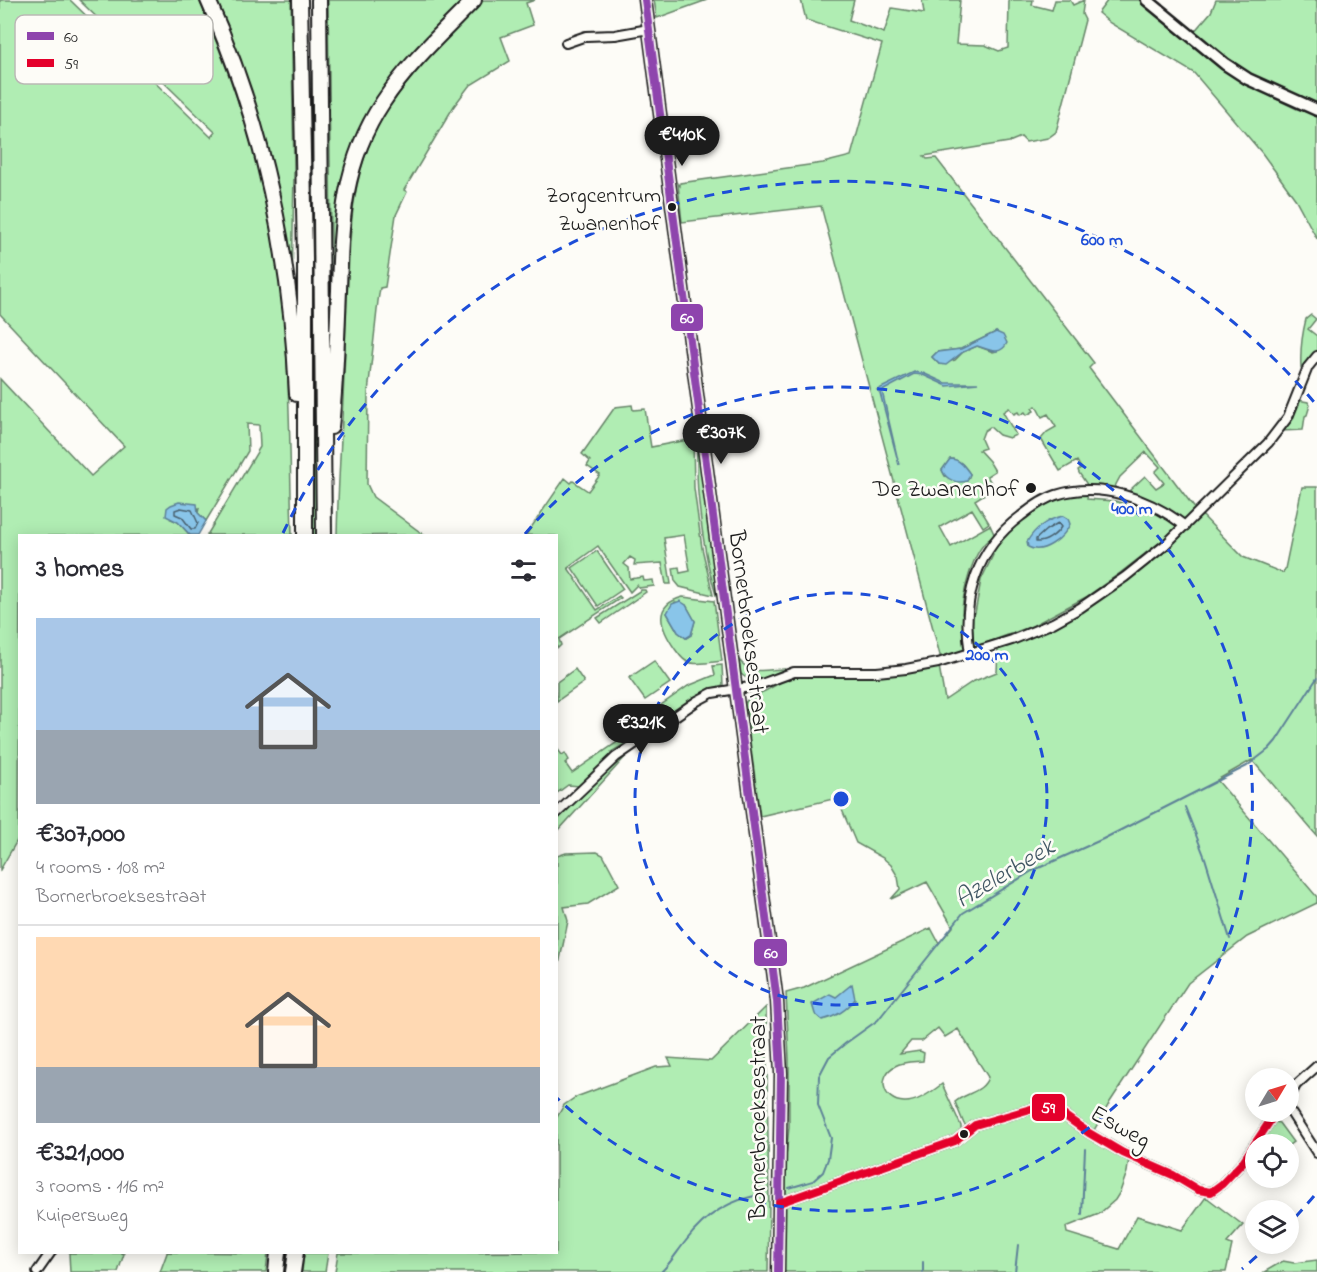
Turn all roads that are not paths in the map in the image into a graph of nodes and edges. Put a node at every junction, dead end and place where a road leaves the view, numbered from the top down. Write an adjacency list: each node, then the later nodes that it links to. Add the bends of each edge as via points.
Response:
1 (208, 0): 11 (highway, via 252,117 276,211 290,303 298,430)
2 (300, 0): 11 (highway)
3 (319, 0): 12 (highway)
4 (474, 0): 12 (highway, via 401,76 381,104 355,158 342,218 335,388)
5 (645, 0): 7 (main road, Bornerbroeksestraat)
6 (1147, 0): 9 (main road, via 1248,79)
7 (649, 28): 8 (street, via 615,36 586,36); 17 (main road, Bornerbroeksestraat)
8 (566, 43)
9 (1317, 110)
10 (1317, 356): 13 (street, via 1308,367 1280,430)
11 (305, 455): 14 (highway)
12 (324, 483): 15 (highway)
13 (1185, 526): 16 (street, via 1137,568 1080,608 1034,631); 16 (street, via 1153,506 1122,494 1074,492 1043,501 999,535 980,562 968,603)
14 (305, 534)
15 (324, 534)
16 (970, 654): 17 (street, via 877,672 794,672 756,686)
17 (736, 688): 18 (street, via 704,696 628,747); 24 (main road, Bornerbroeksestraat, via 780,1032)
18 (558, 812)
19 (1317, 1066): 20 (street)
20 (1299, 1082)
21 (1269, 1122): 24 (street, Esweg, via 1242,1163 1210,1192 1198,1190 1123,1153 1059,1111 1041,1106 975,1125 956,1141)
22 (1297, 1122): 23 (street)
23 (1317, 1153)
24 (779, 1203): 31 (main road, Bornerbroeksestraat)
25 (50, 1254): 28 (street)
26 (278, 1254): 29 (highway)
27 (296, 1254): 30 (highway)
28 (37, 1272)
29 (276, 1272)
30 (293, 1272)
31 (778, 1272)

